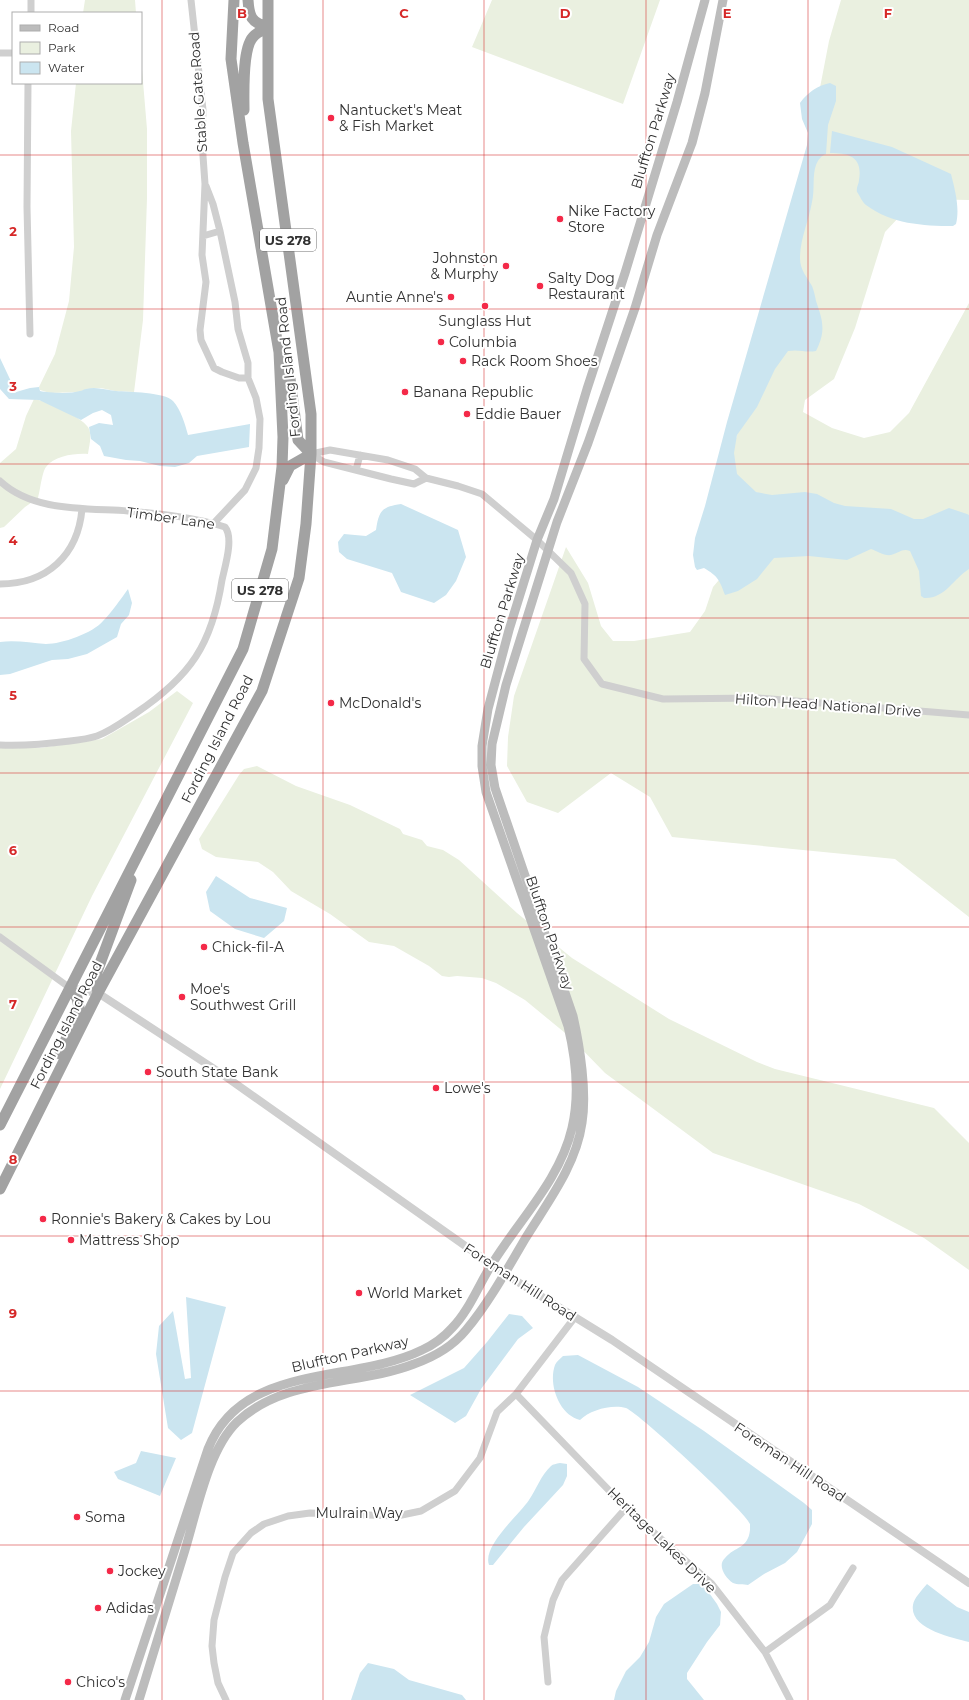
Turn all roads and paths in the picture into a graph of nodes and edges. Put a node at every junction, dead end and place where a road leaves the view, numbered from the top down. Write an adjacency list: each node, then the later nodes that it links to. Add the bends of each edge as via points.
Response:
1 (31, 0): 8 (street)
2 (191, 0): 14 (street, Stable Gate Road, via 203,110)
3 (234, 0): 13 (highway, Fording Island Road / US 278, via 231,59)
4 (248, 0): 9 (highway, via 253,20)
5 (268, 0): 9 (highway, Fording Island Road / US 278)
6 (705, 0): 28 (main road, Bluffton Parkway, via 625,273 554,499)
7 (723, 0): 29 (main road, Bluffton Parkway, via 705,93 692,143 657,235 635,308)
8 (31, 12)
9 (268, 27): 13 (highway, via 252,37 248,45 245,62); 20 (highway, Fording Island Road / US 278, via 268,99 311,414)
10 (0, 53): 11 (street)
11 (12, 53)
12 (28, 84): 17 (street)
13 (243, 143): 18 (highway, Fording Island Road / US 278)
14 (205, 184): 15 (street, Stable Gate Road); 16 (street, Stable Gate Road)
15 (220, 231): 16 (street); 19 (street, Stable Gate Road, via 238,329 248,364)
16 (203, 236): 19 (street, Stable Gate Road, via 202,255 206,282 200,324 201,340 211,363 218,371)
17 (30, 334)
18 (279, 352): 20 (highway, via 288,363 298,440); 25 (highway, Fording Island Road / US 278, via 283,437)
19 (248, 378): 27 (street, Stable Gate Road, via 256,398 260,419 260,448 256,468 245,490)
20 (311, 454): 21 (street, Hilton Head National Drive, via 330,450); 22 (street, Hilton Head National Drive, via 324,462); 25 (highway, via 290,466); 36 (highway, Fording Island Road / US 278, via 299,578 262,690)
21 (360, 455): 22 (street); 23 (street, Hilton Head National Drive, via 395,462 415,469)
22 (356, 470): 23 (street, Hilton Head National Drive, via 414,484)
23 (426, 478): 28 (street, Hilton Head National Drive, via 482,494)
24 (0, 481): 26 (street, Timber Lane, via 9,489 30,499)
25 (280, 488): 33 (highway, Fording Island Road / US 278, via 272,549 243,648)
26 (82, 509): 27 (street, Timber Lane, via 154,513); 30 (street, via 76,538 58,562 36,578 20,583)
27 (214, 523): 32 (street, Timber Lane, via 225,527 229,537 219,602 205,642 180,677 148,705 98,736 39,744)
28 (537, 540): 29 (street, Hilton Head National Drive); 40 (main road, Bluffton Parkway, via 488,709 482,746 482,766 486,792 568,1026 574,1051 576,1106 572,1128 556,1171)
29 (548, 550): 31 (street, Hilton Head National Drive, via 571,572 585,604 584,659 602,684 663,699 758,698); 41 (main road, Bluffton Parkway, via 506,685 492,744 492,765 495,788 573,1016 581,1060 582,1122 578,1144 563,1177)
30 (0, 584)
31 (969, 715)
32 (0, 745)
33 (148, 832): 35 (highway, Fording Island Road / US 278); 36 (highway, via 95,977)
34 (0, 937): 35 (street)
35 (70, 988): 36 (street, Foreman Hill Road); 37 (highway, Fording Island Road / US 278); 38 (highway, via 79,1006 77,1015)
36 (98, 993): 38 (highway, Fording Island Road / US 278); 40 (street, Foreman Hill Road, via 222,1074)
37 (0, 1125)
38 (28, 1132): 39 (highway, Fording Island Road / US 278)
39 (0, 1189)
40 (492, 1264): 41 (street, Foreman Hill Road); 49 (main road, Bluffton Parkway, via 453,1327 423,1350 380,1364 278,1385 258,1394 234,1410 222,1422 208,1449)
41 (505, 1274): 42 (street, Foreman Hill Road); 50 (main road, Bluffton Parkway, via 466,1330 434,1356 381,1374 342,1380 269,1400 250,1411 223,1439 214,1458)
42 (575, 1317): 43 (street, Mulrain Way); 46 (street, Foreman Hill Road)
43 (516, 1394): 44 (street, Heritage Lakes Drive); 51 (street, Mulrain Way, via 497,1412 480,1458 455,1491 422,1511 397,1516 310,1513 288,1516 264,1524 251,1534 234,1552 224,1577 214,1620 214,1663 218,1682)
44 (626, 1508): 47 (street, Heritage Lakes Drive, via 711,1583); 48 (street, via 562,1580 553,1600 544,1637)
45 (853, 1568): 47 (street, via 830,1605)
46 (969, 1583)
47 (765, 1652): 52 (street, Heritage Lakes Drive)
48 (548, 1682)
49 (125, 1700)
50 (139, 1700)
51 (226, 1700)
52 (790, 1700)

